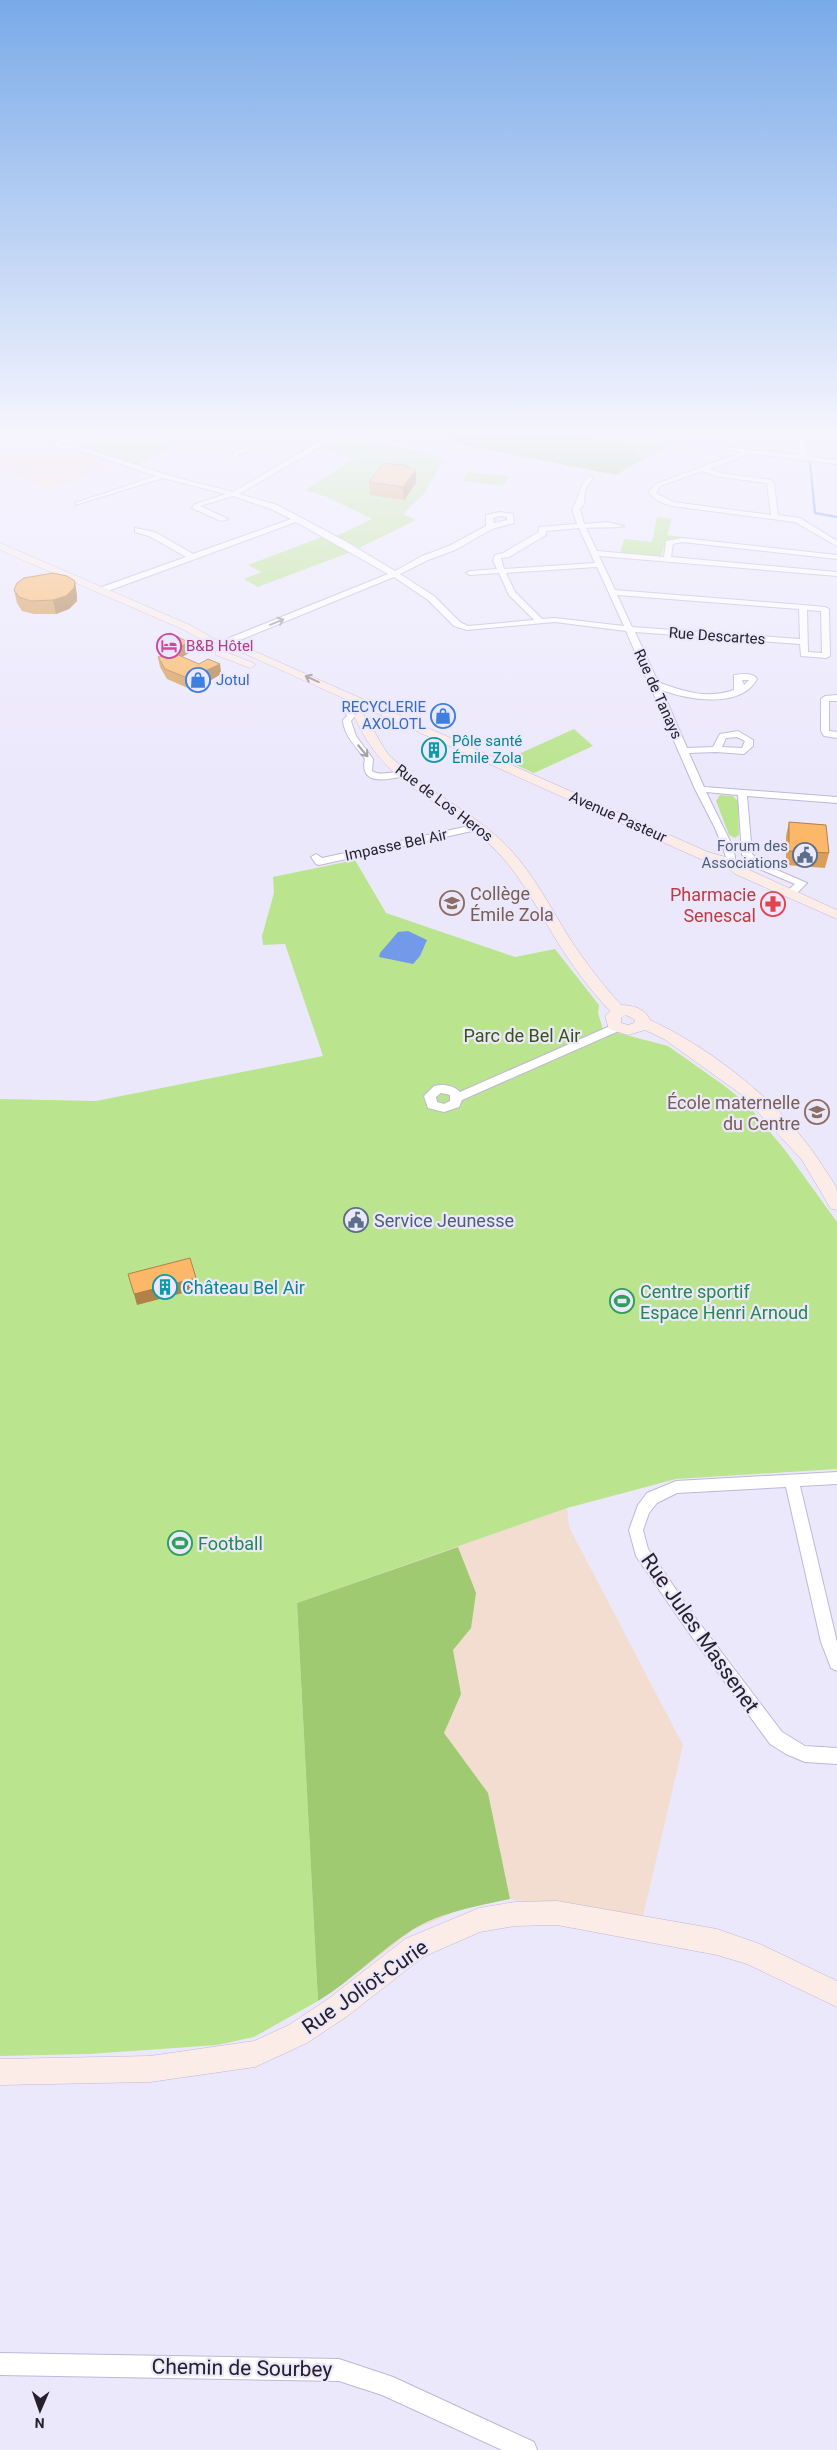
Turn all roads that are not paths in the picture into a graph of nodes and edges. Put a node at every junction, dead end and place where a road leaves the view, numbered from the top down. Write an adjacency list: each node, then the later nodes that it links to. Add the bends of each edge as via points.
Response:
1 (168, 543): 11 (street)
2 (230, 543): 11 (street)
3 (340, 543): 17 (street)
4 (460, 543): 17 (street, via 440,559 423,560)
5 (526, 543): 15 (street, via 506,556 498,557)
6 (590, 543): 10 (street, Rue de Tanays)
7 (669, 543): 13 (street)
8 (712, 543): 12 (street)
9 (0, 546): 19 (main road)
10 (595, 553): 13 (street); 14 (street, Rue de Tanays)
11 (192, 557): 19 (street)
12 (837, 557)
13 (667, 560): 18 (street)
14 (600, 565): 15 (street); 20 (street, Rue de Tanays)
15 (501, 571): 16 (street); 24 (street, via 512,592)
16 (470, 573)
17 (395, 574): 24 (street, Rue Descartes, via 431,598 457,624 467,628); 27 (street, one-way to 17)
18 (837, 574)
19 (102, 590): 26 (main road)
20 (613, 592): 21 (street); 25 (street, Rue de Tanays)
21 (803, 607): 22 (street); 28 (street)
22 (825, 608): 23 (street); 30 (street)
23 (837, 610)
24 (539, 620): 25 (street, Rue Descartes)
25 (630, 631): 28 (street, Rue Descartes); 32 (street, Rue de Tanays)
26 (212, 641): 27 (main road, Avenue Pasteur, via 221,638); 29 (main road, via 208,648)
27 (234, 643): 29 (main road, via 230,651); 35 (main road, Avenue Pasteur, one-way to 27)
28 (804, 645): 30 (street, via 804,654)
29 (220, 653): 36 (main road, Avenue Pasteur)
30 (826, 656): 31 (street)
31 (837, 657)
32 (656, 684): 33 (street, via 695,697); 43 (street, Rue de Tanays)
33 (737, 693)
34 (837, 698): 41 (street, via 825,699 825,731 826,734)
35 (370, 705): 36 (main road, via 353,704); 38 (main road, Avenue Pasteur)
36 (349, 710): 37 (main road, Avenue Pasteur); 44 (street, one-way to 44, via 347,726 369,759 369,772 380,777)
37 (360, 716): 39 (main road, Avenue Pasteur); 40 (main road, Rue de Los Heros)
38 (398, 720): 39 (main road, Avenue Pasteur); 50 (main road, Avenue Pasteur, via 703,855)
39 (380, 721): 40 (main road)
40 (365, 731): 44 (main road, Rue de Los Heros, via 377,750)
41 (837, 735)
42 (716, 749): 43 (street)
43 (683, 751): 45 (street, Rue de Tanays)
44 (401, 774): 48 (main road, Rue de Los Heros)
45 (700, 789): 46 (street); 50 (street, Rue de Tanays, via 728,847)
46 (742, 792): 47 (street); 51 (street, via 747,855 760,866 802,883)
47 (837, 800)
48 (478, 827): 49 (street, Impasse Bel Air, via 319,862); 53 (main road, Rue de Los Heros, via 523,873)
49 (316, 857)
50 (731, 863): 51 (main road, Avenue Pasteur, via 740,871)
51 (790, 894): 52 (main road, Avenue Pasteur)
52 (837, 915)
53 (616, 1019): 54 (street); 55 (main road, via 633,1011 641,1016 643,1023 669,1034 748,1091 808,1156)
54 (456, 1095)
55 (837, 1204)
56 (837, 1478): 57 (street, Rue Jules Massenet)
57 (792, 1482): 58 (street, via 829,1642); 59 (street, Rue Jules Massenet, via 676,1487 652,1498 643,1510 636,1530 641,1551 776,1738 793,1752)
58 (837, 1663)
59 (837, 1756)
60 (837, 1994): 61 (main road, Rue Joliot-Curie, via 751,1953 716,1942 557,1913 515,1914 479,1920 414,1948 337,2008 298,2034 255,2054 150,2069)
61 (0, 2072)
62 (0, 2364): 63 (street, Chemin de Sourbey, via 339,2370 385,2384)
63 (526, 2450)

